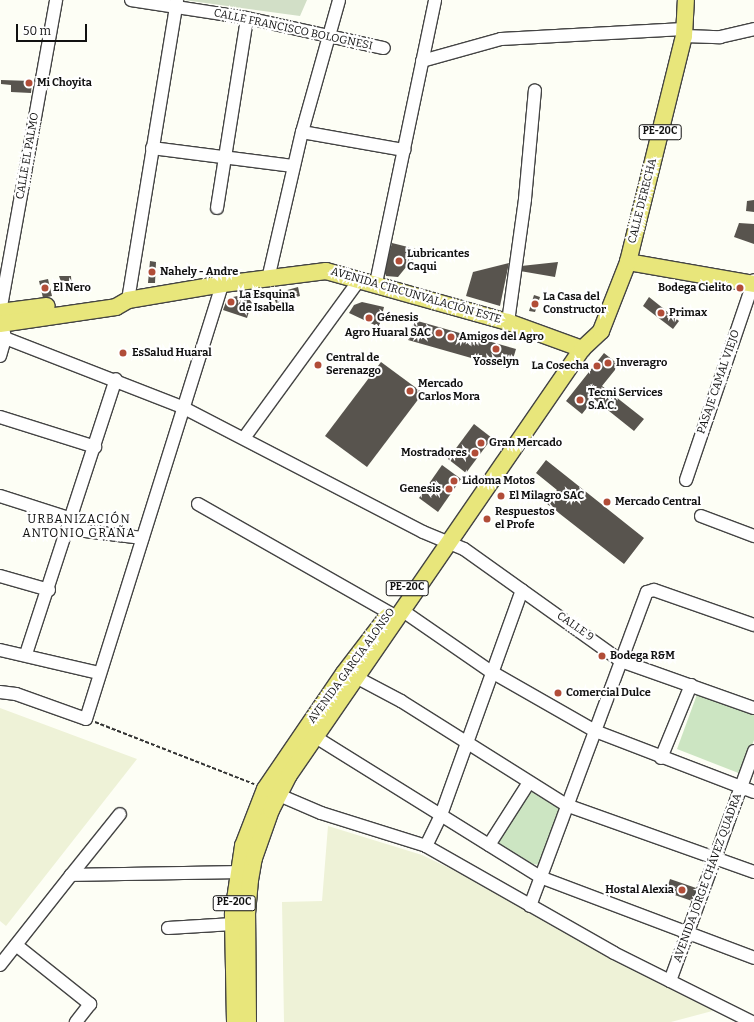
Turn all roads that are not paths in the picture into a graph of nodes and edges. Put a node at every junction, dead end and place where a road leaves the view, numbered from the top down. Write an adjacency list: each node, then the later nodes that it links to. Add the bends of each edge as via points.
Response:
1 (56, 0): 27 (street, CALLE EL PALMO)
2 (131, 0): 6 (street, CALLE FRANCISCO BOLOGNESI)
3 (339, 0): 10 (street)
4 (434, 0): 12 (street)
5 (686, 0): 9 (main road, CALLE DERECHA / PE-20C)
6 (176, 4): 7 (street, CALLE FRANCISCO BOLOGNESI); 15 (street)
7 (247, 18): 10 (street, CALLE FRANCISCO BOLOGNESI); 17 (street)
8 (754, 29): 9 (street, via 720,37)
9 (684, 33): 12 (street, via 501,39); 20 (main road, CALLE DERECHA / PE-20C)
10 (330, 36): 11 (street, CALLE FRANCISCO BOLOGNESI); 14 (street)
11 (384, 48)
12 (422, 61): 16 (street)
13 (535, 90): 28 (street, via 525,199)
14 (302, 132): 16 (street); 18 (street)
15 (152, 148): 17 (street); 26 (street)
16 (404, 150): 24 (street)
17 (225, 156): 18 (street); 19 (street)
18 (294, 166): 21 (street)
19 (217, 208)
20 (628, 262): 23 (main road); 30 (main road, AVENIDA GARCIA ALONSO / PE-20C, via 601,331)
21 (268, 279): 22 (main road, AVENIDA CIRCUNVALACIÓN ESTE, via 326,271); 25 (main road, AVENIDA CIRCUNVALACIÓN ESTE)
22 (360, 279): 24 (main road, AVENIDA CIRCUNVALACIÓN ESTE); 35 (street)
23 (754, 282): 37 (street, PASAJE CAMAL VIEJO)
24 (376, 283): 28 (main road, AVENIDA CIRCUNVALACIÓN ESTE)
25 (222, 284): 26 (main road, AVENIDA CIRCUNVALACIÓN ESTE); 33 (street)
26 (128, 300): 27 (main road, AVENIDA CIRCUNVALACIÓN ESTE, via 116,298); 29 (main road, AVENIDA CIRCUNVALACIÓN ESTE, via 116,307)
27 (0, 312): 29 (street, CALLE EL PALMO)
28 (508, 322): 30 (main road, AVENIDA CIRCUNVALACIÓN ESTE)
29 (2, 329): 31 (street, CALLE EL PALMO); 32 (street, CALLE 9)
30 (582, 349): 44 (main road, AVENIDA GARCIA ALONSO / PE-20C, via 555,391 529,415)
31 (0, 356)
32 (116, 379): 33 (street, CALLE 9); 36 (street)
33 (182, 407): 35 (street, CALLE 9); 43 (street)
34 (0, 417): 36 (street)
35 (244, 438): 44 (street, CALLE 9)
36 (95, 447): 41 (street)
37 (686, 480)
38 (0, 496): 41 (street)
39 (198, 504): 48 (street)
40 (702, 516): 42 (street)
41 (70, 524): 43 (street); 46 (street)
42 (754, 536)
43 (142, 538): 54 (street)
44 (445, 541): 47 (street, CALLE 9, via 464,549); 48 (main road, AVENIDA GARCIA ALONSO / PE-20C)
45 (0, 576): 46 (street)
46 (49, 590): 51 (street)
47 (522, 590): 52 (street, CALLE 9); 53 (street)
48 (397, 612): 53 (street); 55 (main road, AVENIDA GARCIA ALONSO / PE-20C)
49 (754, 625): 52 (street, via 654,590 647,592)
50 (0, 650): 51 (street)
51 (26, 654): 54 (street)
52 (621, 660): 56 (street, CALLE 9); 59 (street)
53 (490, 671): 59 (street); 61 (street)
54 (99, 673): 57 (street, via 86,719 16,694)
55 (351, 674): 60 (main road, AVENIDA GARCIA ALONSO / PE-20C); 61 (street)
56 (691, 685): 58 (street, CALLE 9); 63 (street)
57 (0, 692)
58 (754, 708)
59 (595, 731): 63 (street); 68 (street)
60 (310, 734): 66 (main road, AVENIDA GARCIA ALONSO / PE-20C); 70 (street)
61 (465, 742): 64 (street); 70 (street)
62 (754, 752): 65 (street, AVENIDA JORGE CHÁVEZ QUADRA)
63 (661, 758): 65 (street)
64 (528, 784): 68 (street); 71 (street)
65 (741, 788): 67 (street); 73 (street, AVENIDA JORGE CHÁVEZ QUADRA)
66 (272, 792): 72 (street, via 322,813); 74 (main road, PE-20C); 88 (main road, PE-20C, via 250,880 247,914)
67 (754, 792)
68 (566, 805): 73 (street); 77 (street)
69 (120, 814): 76 (street)
70 (441, 815): 71 (street); 72 (street)
71 (490, 845): 77 (street)
72 (426, 846): 78 (street)
73 (716, 858): 75 (street); 81 (street, AVENIDA JORGE CHÁVEZ QUADRA)
74 (237, 872): 76 (street); 79 (main road, PE-20C)
75 (754, 872)
76 (71, 875): 82 (street)
77 (540, 877): 78 (street); 81 (street)
78 (530, 906): 85 (street)
79 (233, 924): 80 (street); 87 (main road, PE-20C)
80 (168, 928)
81 (688, 933): 83 (street); 85 (street, AVENIDA JORGE CHÁVEZ QUADRA)
82 (16, 945): 84 (street); 86 (street, via 90,1004)
83 (754, 958)
84 (0, 965)
85 (670, 981): 89 (street)
86 (76, 1022)
87 (235, 1022)
88 (248, 1022)
89 (752, 1022)

